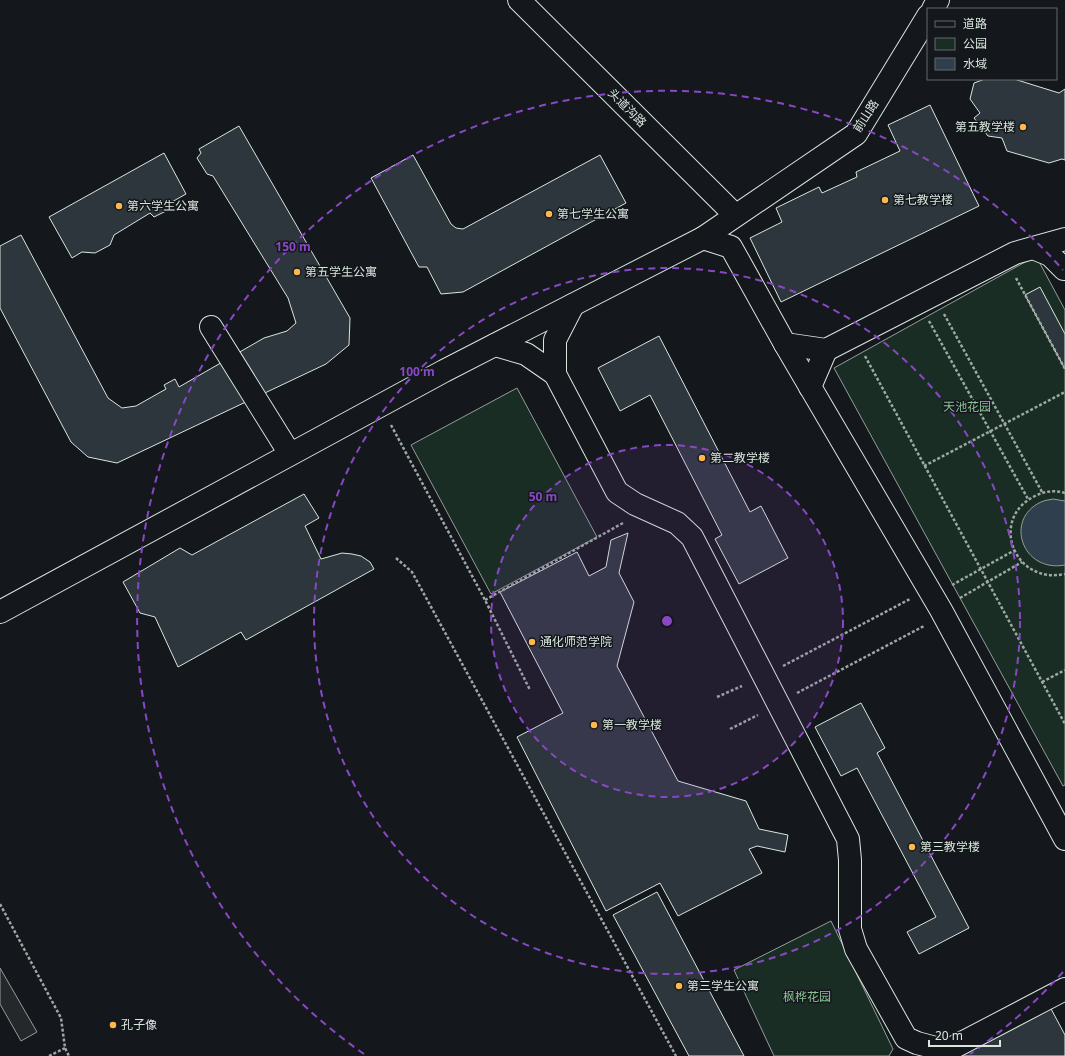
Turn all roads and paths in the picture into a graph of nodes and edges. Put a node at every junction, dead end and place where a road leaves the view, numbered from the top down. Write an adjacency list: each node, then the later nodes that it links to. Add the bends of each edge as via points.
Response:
1 (519, 0): 3 (street, 头道沟路)
2 (927, 18): 3 (street, 前山路, via 856,134)
3 (735, 215): 4 (street, 前山路)
4 (703, 238): 10 (street, 前山路); 12 (street, via 731,247)
5 (1065, 239): 6 (street)
6 (1033, 248): 7 (street, via 1050,255); 9 (street, via 1015,253)
7 (1065, 269)
8 (1015, 276): 16 (path)
9 (926, 299): 14 (street); 21 (path); 22 (path)
10 (572, 305): 13 (street, 前山路); 17 (street, via 556,340)
11 (211, 327): 23 (street)
12 (785, 344): 14 (street); 18 (street)
13 (495, 345): 17 (street, via 526,354); 20 (street, 前山路)
14 (826, 350): 18 (street)
15 (862, 352): 24 (path)
16 (1065, 369)
17 (555, 374): 42 (street, via 617,492 635,504 677,523 692,537)
18 (810, 387): 49 (street)
19 (1065, 392): 21 (path)
20 (380, 405): 23 (street, 前山路); 38 (path)
21 (1004, 424): 22 (path); 25 (path)
22 (990, 431): 24 (path); 27 (path)
23 (290, 454): 39 (street, 前山路)
24 (924, 466): 32 (path)
25 (1042, 492): 26 (path); 27 (path)
26 (1065, 493)
27 (1028, 499): 29 (path, via 1013,518 1011,532 1012,546)
28 (606, 533): 38 (path)
29 (1015, 550): 31 (path); 32 (path)
30 (396, 558): 58 (path, via 412,572)
31 (1022, 562): 33 (path, via 1041,575); 34 (path)
32 (981, 569): 34 (path); 35 (path)
33 (1065, 574)
34 (987, 581): 36 (path); 43 (path)
35 (953, 585)
36 (960, 598)
37 (911, 599): 42 (path)
38 (485, 600): 44 (path)
39 (0, 612)
40 (924, 627): 46 (path)
41 (1065, 670): 43 (path)
42 (764, 676): 45 (path); 46 (street)
43 (1042, 682): 47 (path)
44 (530, 690)
45 (717, 697)
46 (778, 704): 48 (path); 53 (street, via 848,839 850,929 856,949)
47 (1065, 724)
48 (730, 730)
49 (1057, 808): 50 (street)
50 (1065, 839)
51 (0, 904): 54 (path, via 61,1018)
52 (1065, 988): 55 (street)
53 (905, 1047): 55 (street, via 917,1044)
54 (65, 1048): 56 (path); 57 (path)
55 (942, 1053)
56 (49, 1056)
57 (69, 1056)
58 (676, 1056)

